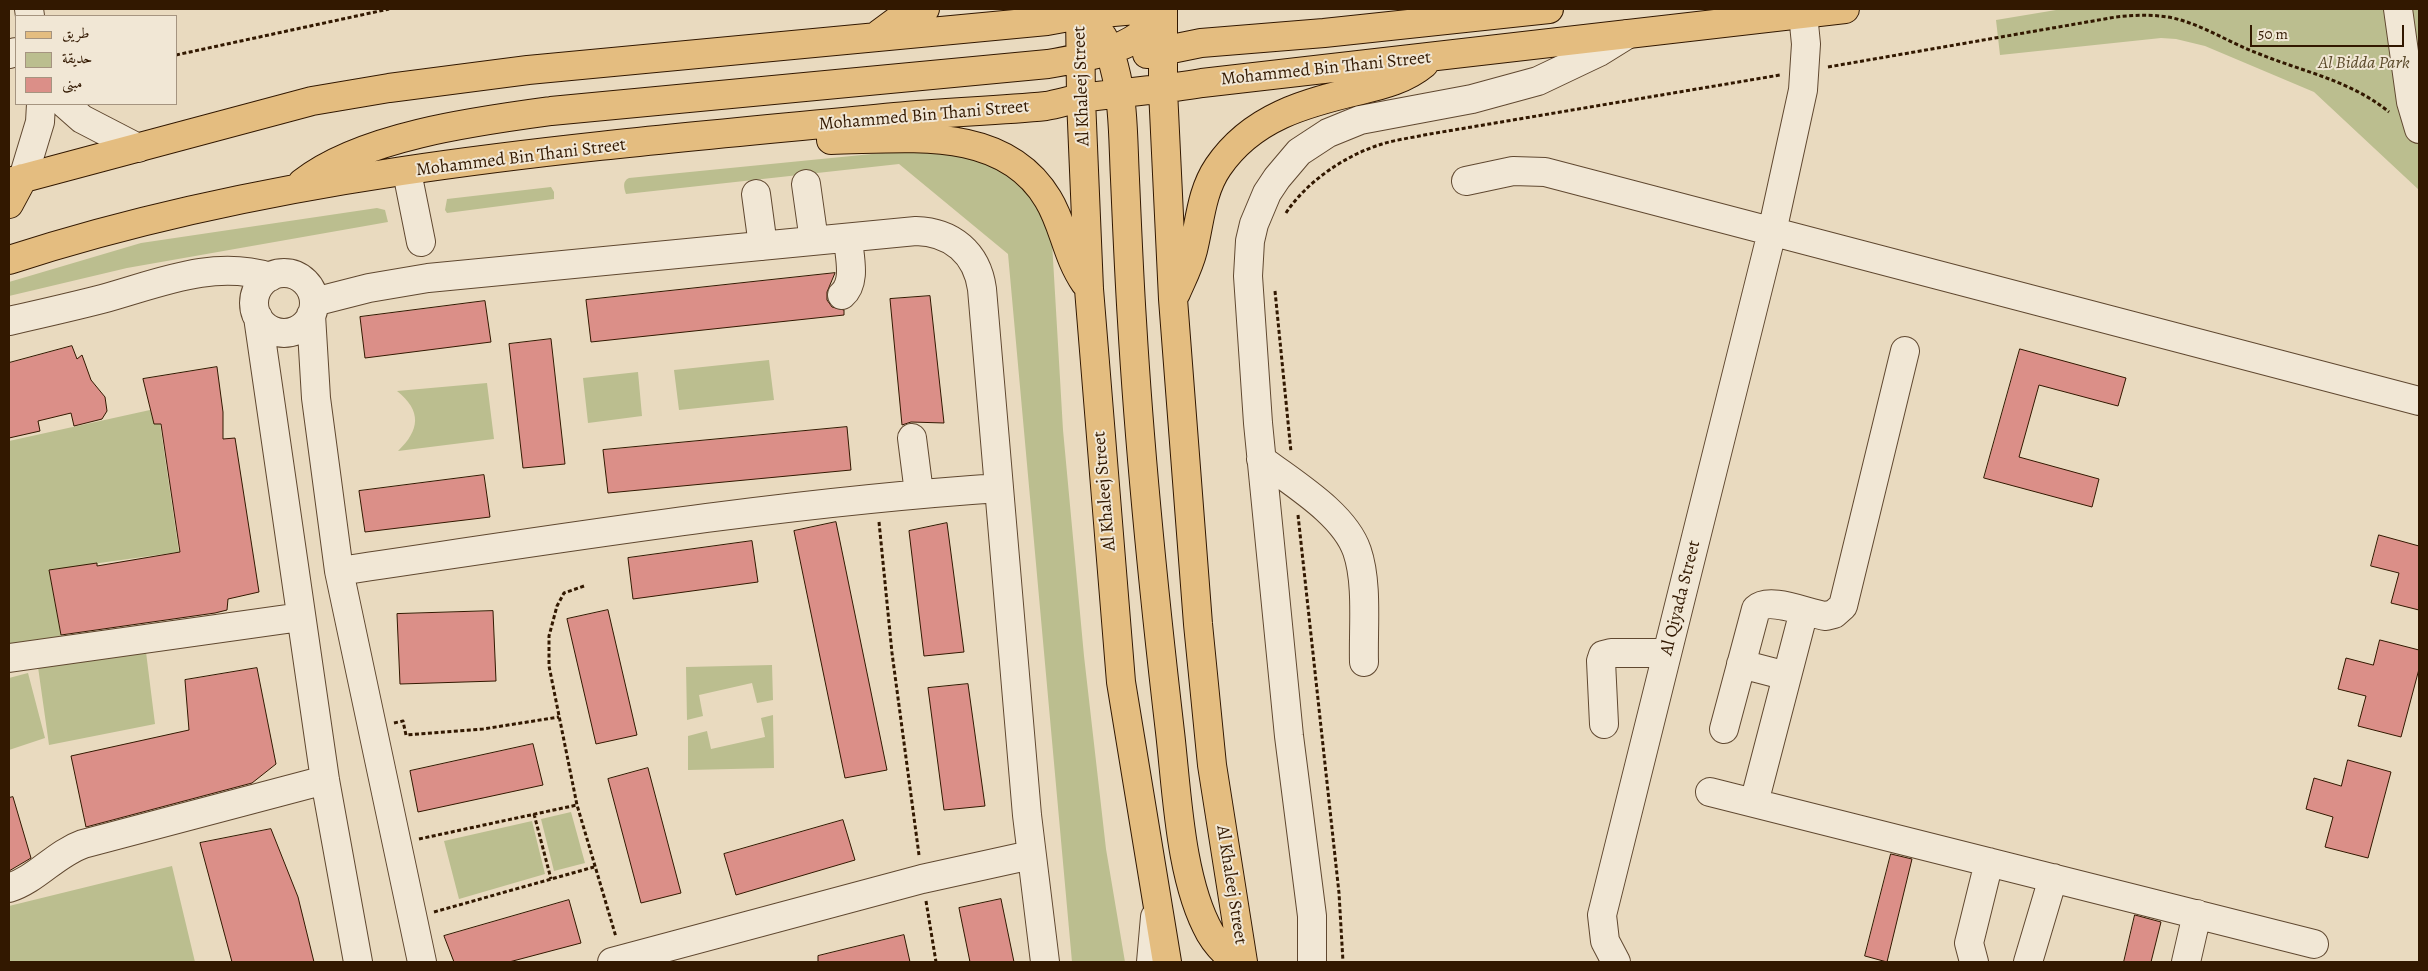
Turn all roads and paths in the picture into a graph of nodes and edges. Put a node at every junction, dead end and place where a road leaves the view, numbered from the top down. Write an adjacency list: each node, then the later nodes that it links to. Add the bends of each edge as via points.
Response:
1 (389, 9): 13 (path)
2 (925, 9): 11 (main road, via 902,17)
3 (1162, 9): 12 (main road, Al Khaleej Street); 14 (main road, via 1154,24)
4 (1549, 9): 12 (main road, via 1201,43)
5 (1845, 9): 9 (main road, Mohammed Bin Thani Street)
6 (2398, 9): 23 (street)
7 (1130, 10): 8 (main road); 14 (main road)
8 (1080, 12): 11 (main road, via 1047,21); 14 (main road); 15 (main road, Al Khaleej Street)
9 (1803, 14): 10 (main road, Mohammed Bin Thani Street); 17 (street, Al Qiyada Street)
10 (1628, 34): 16 (main road, Mohammed Bin Thani Street); 52 (street, via 1577,64 1538,81 1489,95 1343,125 1313,142 1287,165 1260,208 1248,258)
11 (877, 36): 25 (main road, via 528,70 389,88 312,101)
12 (1163, 50): 14 (main road); 18 (main road, Al Khaleej Street)
13 (178, 55)
14 (1121, 55): 15 (main road); 18 (main road, via 1148,82); 19 (main road); 20 (main road, via 1090,84)
15 (1081, 58): 20 (main road, Al Khaleej Street); 30 (main road, via 1048,64 551,111 477,121 363,151 328,166)
16 (1430, 58): 18 (main road, Mohammed Bin Thani Street, via 1202,82); 45 (main road, via 1406,76 1382,85 1316,100 1275,116 1238,143 1217,168 1209,185 1189,264)
17 (1805, 71): 23 (path, via 2116,18 2152,16 2190,22 2256,53 2339,81 2377,102 2400,120); 33 (path, via 1382,144 1327,173 1298,198); 34 (street, Al Qiyada Street)
18 (1163, 90): 19 (main road, Mohammed Bin Thani Street); 45 (main road, Al Khaleej Street)
19 (1119, 95): 20 (main road, Mohammed Bin Thani Street); 94 (main road, via 1152,580 1180,823 1191,881 1203,918 1211,935)
20 (1081, 99): 24 (main road, Mohammed Bin Thani Street, via 1049,105); 43 (main road, Al Khaleej Street)
21 (41, 105): 27 (street, via 40,122)
22 (66, 105): 25 (street, via 82,120)
23 (2418, 125)
24 (741, 132): 26 (main road, Mohammed Bin Thani Street); 43 (main road, via 783,140 941,138 1002,154 1027,173 1048,199 1070,256)
25 (138, 148): 27 (main road)
26 (408, 172): 30 (main road, Mohammed Bin Thani Street); 37 (street)
27 (16, 180): 32 (main road)
28 (1466, 181): 34 (street, via 1513,171 1545,172)
29 (806, 184): 36 (street)
30 (293, 190): 39 (main road, Mohammed Bin Thani Street, via 163,216)
31 (756, 194): 38 (street)
32 (9, 204)
33 (1284, 216)
34 (1772, 232): 50 (street); 61 (street, Al Qiyada Street)
35 (848, 238): 36 (street); 44 (street, via 851,280); 54 (street, via 927,231 948,237 972,258 982,289)
36 (814, 241): 38 (street)
37 (421, 242)
38 (763, 246): 46 (street, via 428,278 369,288)
39 (9, 260)
40 (202, 272): 41 (street, via 236,270); 47 (street, via 231,283); 48 (street)
41 (270, 277): 46 (street, via 282,273 296,276 310,289); 47 (street, via 260,286)
42 (1274, 287): 53 (path)
43 (1089, 289): 83 (main road, Al Khaleej Street, via 1121,682)
44 (842, 295)
45 (1173, 299): 95 (main road, Al Khaleej Street, via 1211,755)
46 (312, 308): 47 (street, via 298,330 285,333 266,327); 57 (street, via 314,380)
47 (256, 311): 60 (street)
48 (9, 321)
49 (1904, 351): 59 (street, via 1843,606 1826,616)
50 (2419, 401)
51 (912, 438): 55 (street)
52 (1261, 459): 53 (street); 96 (street, via 1289,736 1312,916)
53 (1295, 484): 63 (street, via 1342,525 1356,550 1362,578); 97 (path, via 1339,893)
54 (999, 488): 55 (street); 76 (street)
55 (919, 493): 56 (street)
56 (877, 498): 57 (street, via 587,534); 81 (path, via 892,653)
57 (339, 571): 68 (street)
58 (584, 586): 66 (path, via 564,592 549,636 549,666)
59 (1804, 611): 64 (street, via 1770,603 1760,605 1754,614); 65 (street)
60 (300, 617): 62 (street); 70 (street)
61 (1667, 653): 67 (street, via 1603,654 1600,661); 98 (street, Al Qiyada Street, via 1602,915 1604,941)
62 (9, 658)
63 (1364, 662)
64 (1741, 664): 65 (street); 69 (street)
65 (1787, 676): 72 (street)
66 (559, 717): 68 (path, via 444,733 406,735 403,721); 73 (path)
67 (1604, 724)
68 (372, 727): 75 (street)
69 (1724, 729)
70 (324, 780): 82 (street, via 83,844 64,852 34,877); 88 (street)
71 (1710, 792): 72 (street)
72 (1754, 803): 77 (street)
73 (577, 805): 74 (path); 78 (path)
74 (534, 814): 75 (path); 80 (path)
75 (397, 844): 85 (street)
76 (1031, 855): 81 (street); 91 (street)
77 (1989, 862): 79 (street); 99 (street, via 1969,943)
78 (594, 867): 80 (path); 87 (path)
79 (2053, 878): 84 (street); 100 (street)
80 (551, 879): 85 (path)
81 (922, 879): 87 (street); 90 (path)
82 (9, 888)
83 (1156, 906): 92 (street); 93 (main road, Al Khaleej Street)
84 (2197, 914): 86 (street); 101 (street)
85 (413, 918): 89 (street)
86 (2314, 944)
87 (618, 961)
88 (358, 962)
89 (422, 962)
90 (936, 962)
91 (1045, 962)
92 (1151, 962)
93 (1167, 962)
94 (1236, 962)
95 (1243, 962)
96 (1312, 962)
97 (1343, 962)
98 (1616, 962)
99 (1974, 962)
100 (2028, 962)
101 (2186, 962)

